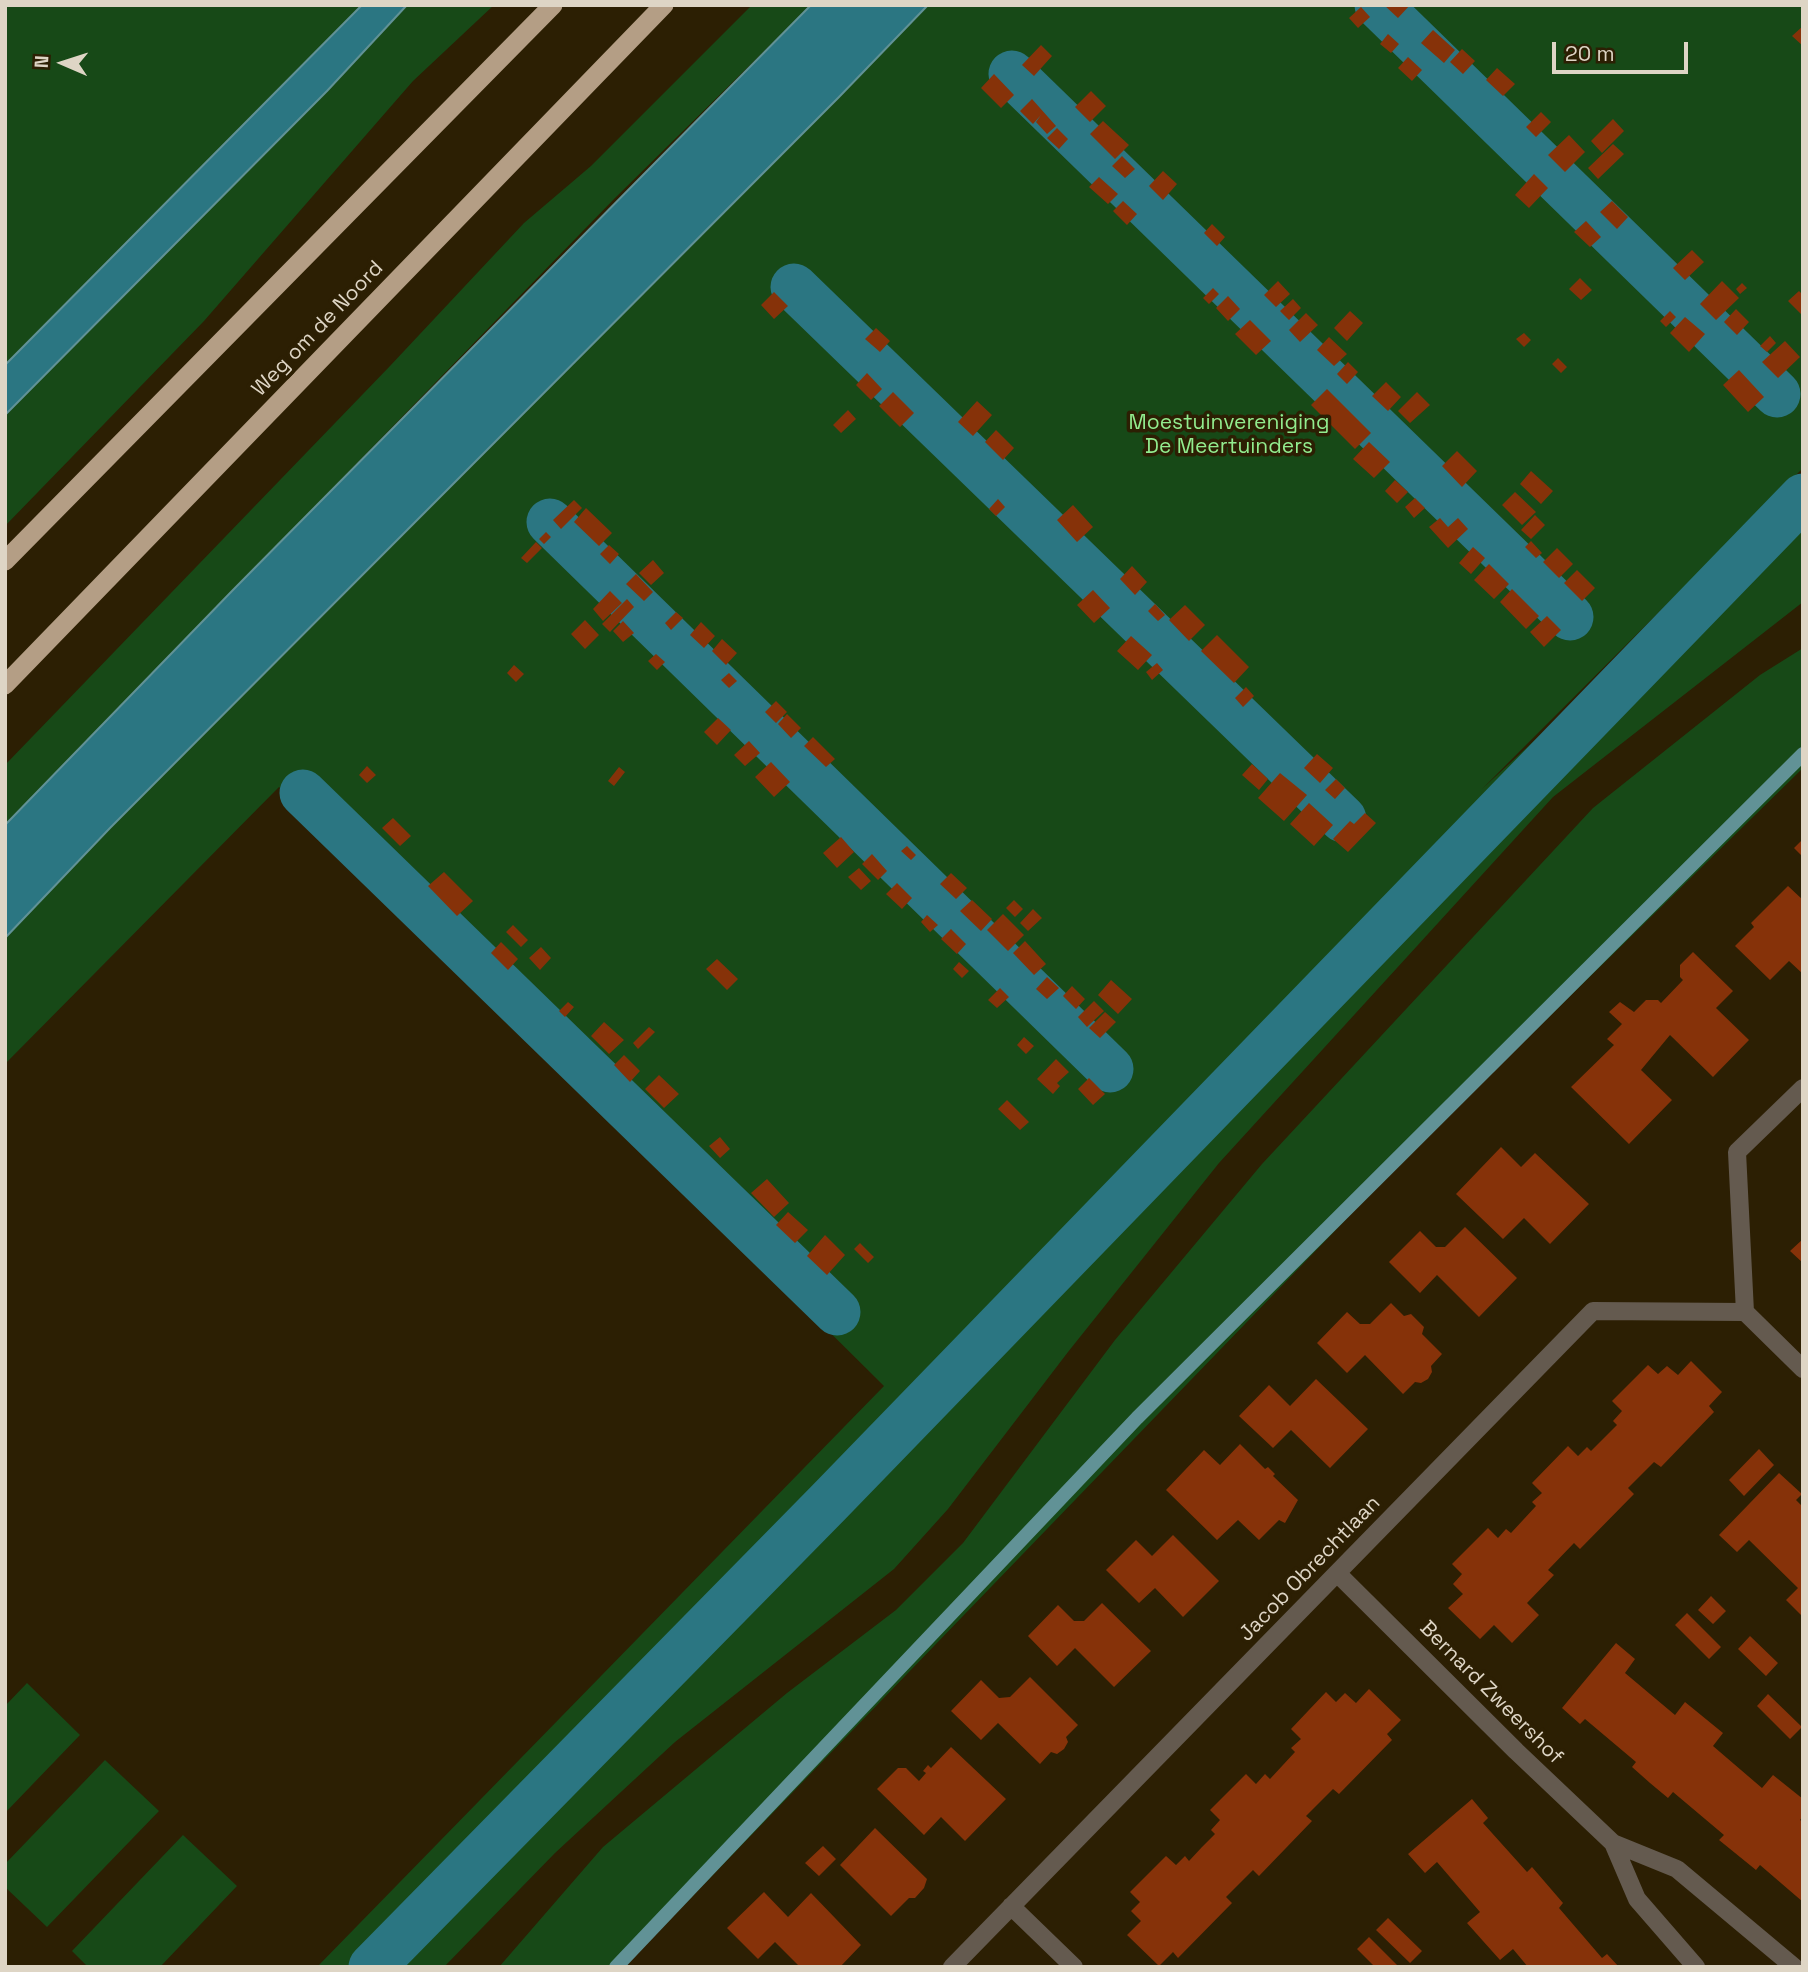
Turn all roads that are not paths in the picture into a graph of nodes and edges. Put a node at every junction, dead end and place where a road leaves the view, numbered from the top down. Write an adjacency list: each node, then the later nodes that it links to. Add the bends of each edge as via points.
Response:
1 (553, 5): 3 (highway)
2 (664, 5): 4 (highway, Weg om de Noord)
3 (5, 561)
4 (5, 685)
5 (1803, 1088): 6 (street, via 1737,1152)
6 (1745, 1311): 7 (street); 8 (street, Jacob Obrechtlaan, via 1593,1311)
7 (1803, 1369)
8 (1338, 1574): 9 (street, Bernard Zweershof); 10 (street, Jacob Obrechtlaan)
9 (1613, 1843): 13 (street, Bernard Zweershof, via 1637,1899); 14 (street, Bernard Zweershof, via 1677,1869)
10 (1010, 1906): 11 (street, Jacob Obrechtlaan); 12 (street)
11 (952, 1967)
12 (1074, 1967)
13 (1696, 1967)
14 (1794, 1967)

